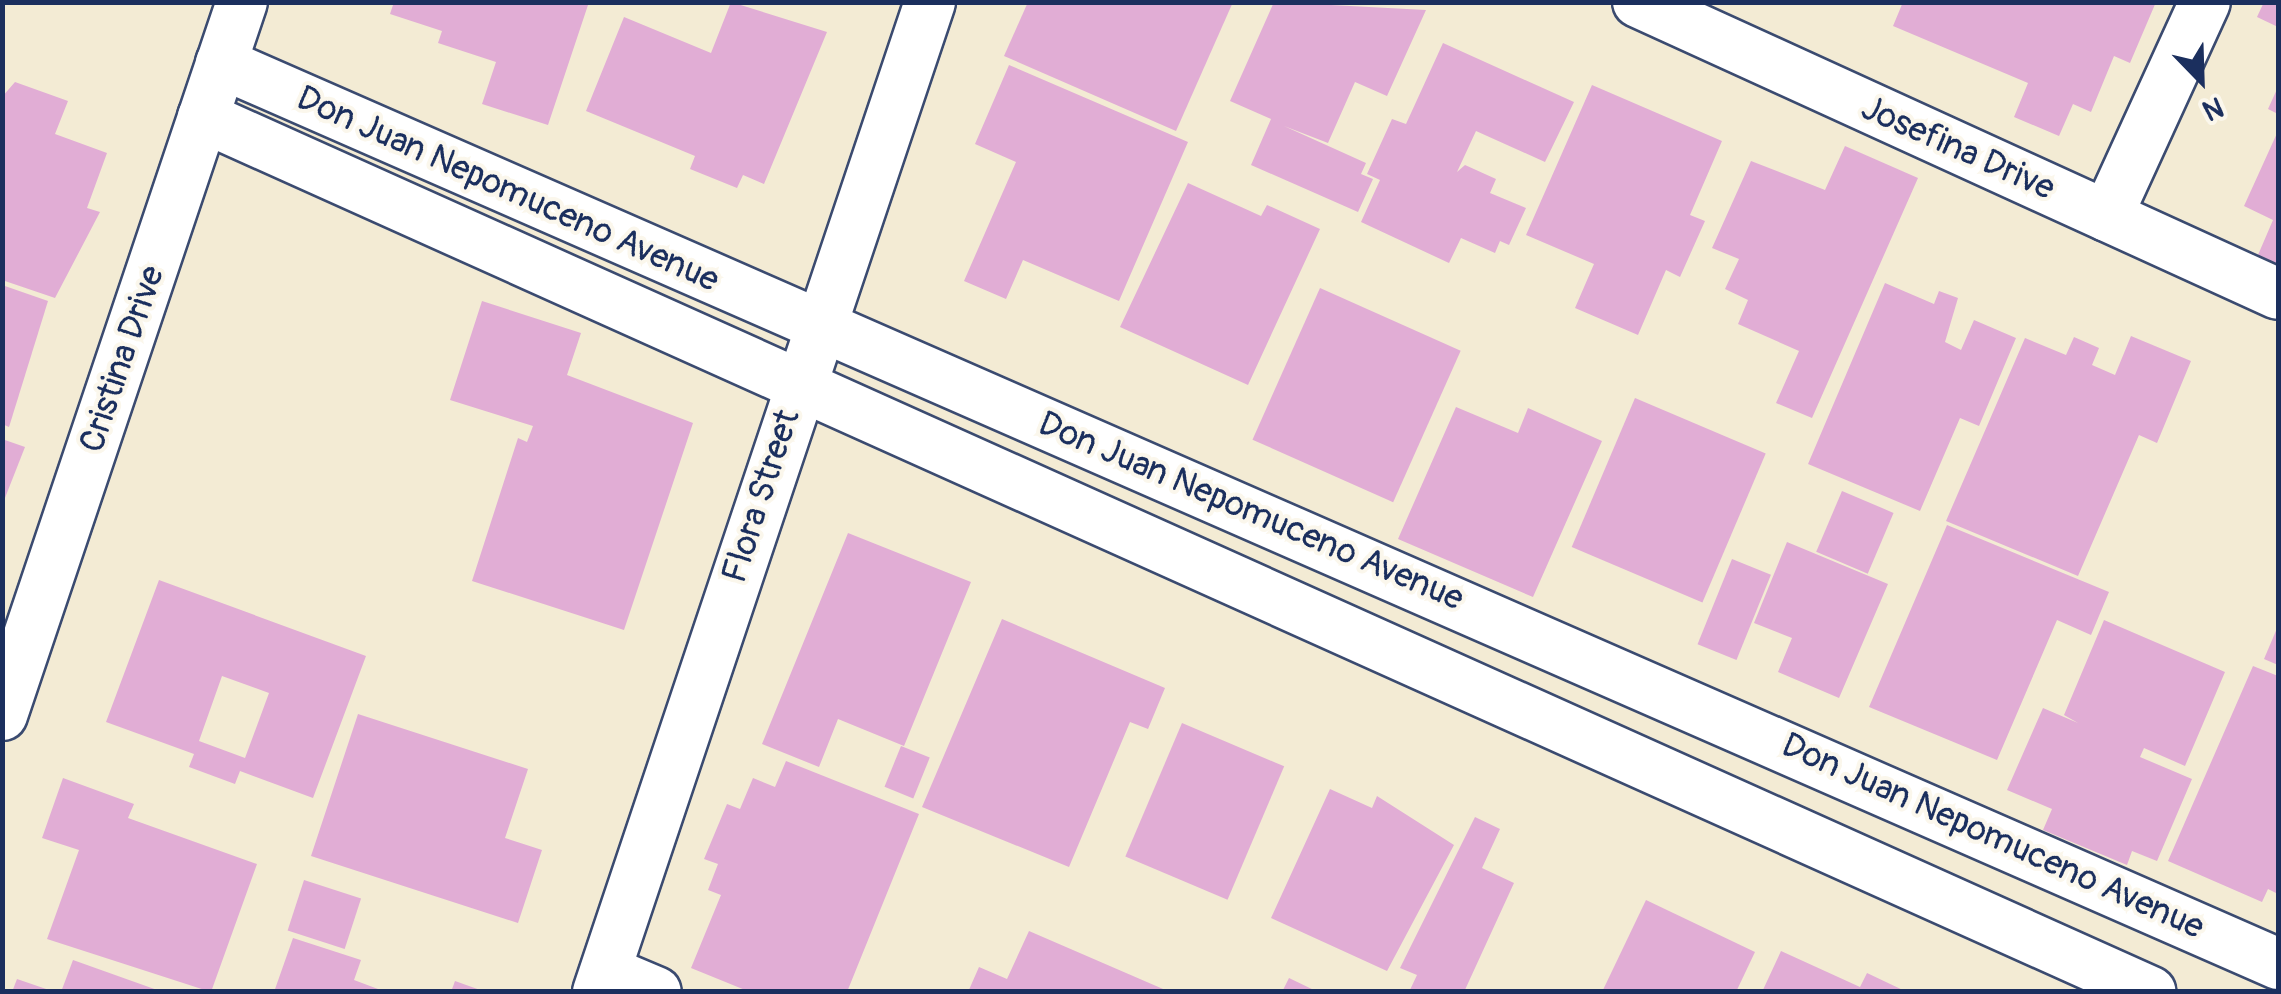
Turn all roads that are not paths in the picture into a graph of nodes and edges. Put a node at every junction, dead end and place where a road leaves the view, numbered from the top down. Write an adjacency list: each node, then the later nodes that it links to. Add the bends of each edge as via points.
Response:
1 (242, 2): 5 (street, Cristina Drive)
2 (930, 2): 9 (street, Flora Street)
3 (1638, 2): 7 (street, Josefina Drive)
4 (2205, 2): 7 (street)
5 (221, 63): 6 (street, Cristina Drive); 9 (street, Don Juan Nepomuceno Avenue)
6 (203, 117): 10 (street, Don Juan Nepomuceno Avenue); 12 (street, Cristina Drive)
7 (2108, 216): 8 (street, Josefina Drive)
8 (2278, 294)
9 (815, 324): 10 (street, Flora Street); 11 (street, Don Juan Nepomuceno Avenue)
10 (797, 387): 13 (street, Don Juan Nepomuceno Avenue); 15 (street, Flora Street)
11 (1628, 672): 13 (street); 14 (street, Don Juan Nepomuceno Avenue)
12 (2, 715)
13 (1601, 739): 17 (street, Don Juan Nepomuceno Avenue)
14 (2278, 964)
15 (602, 981): 16 (street)
16 (656, 992)
17 (2151, 992)

